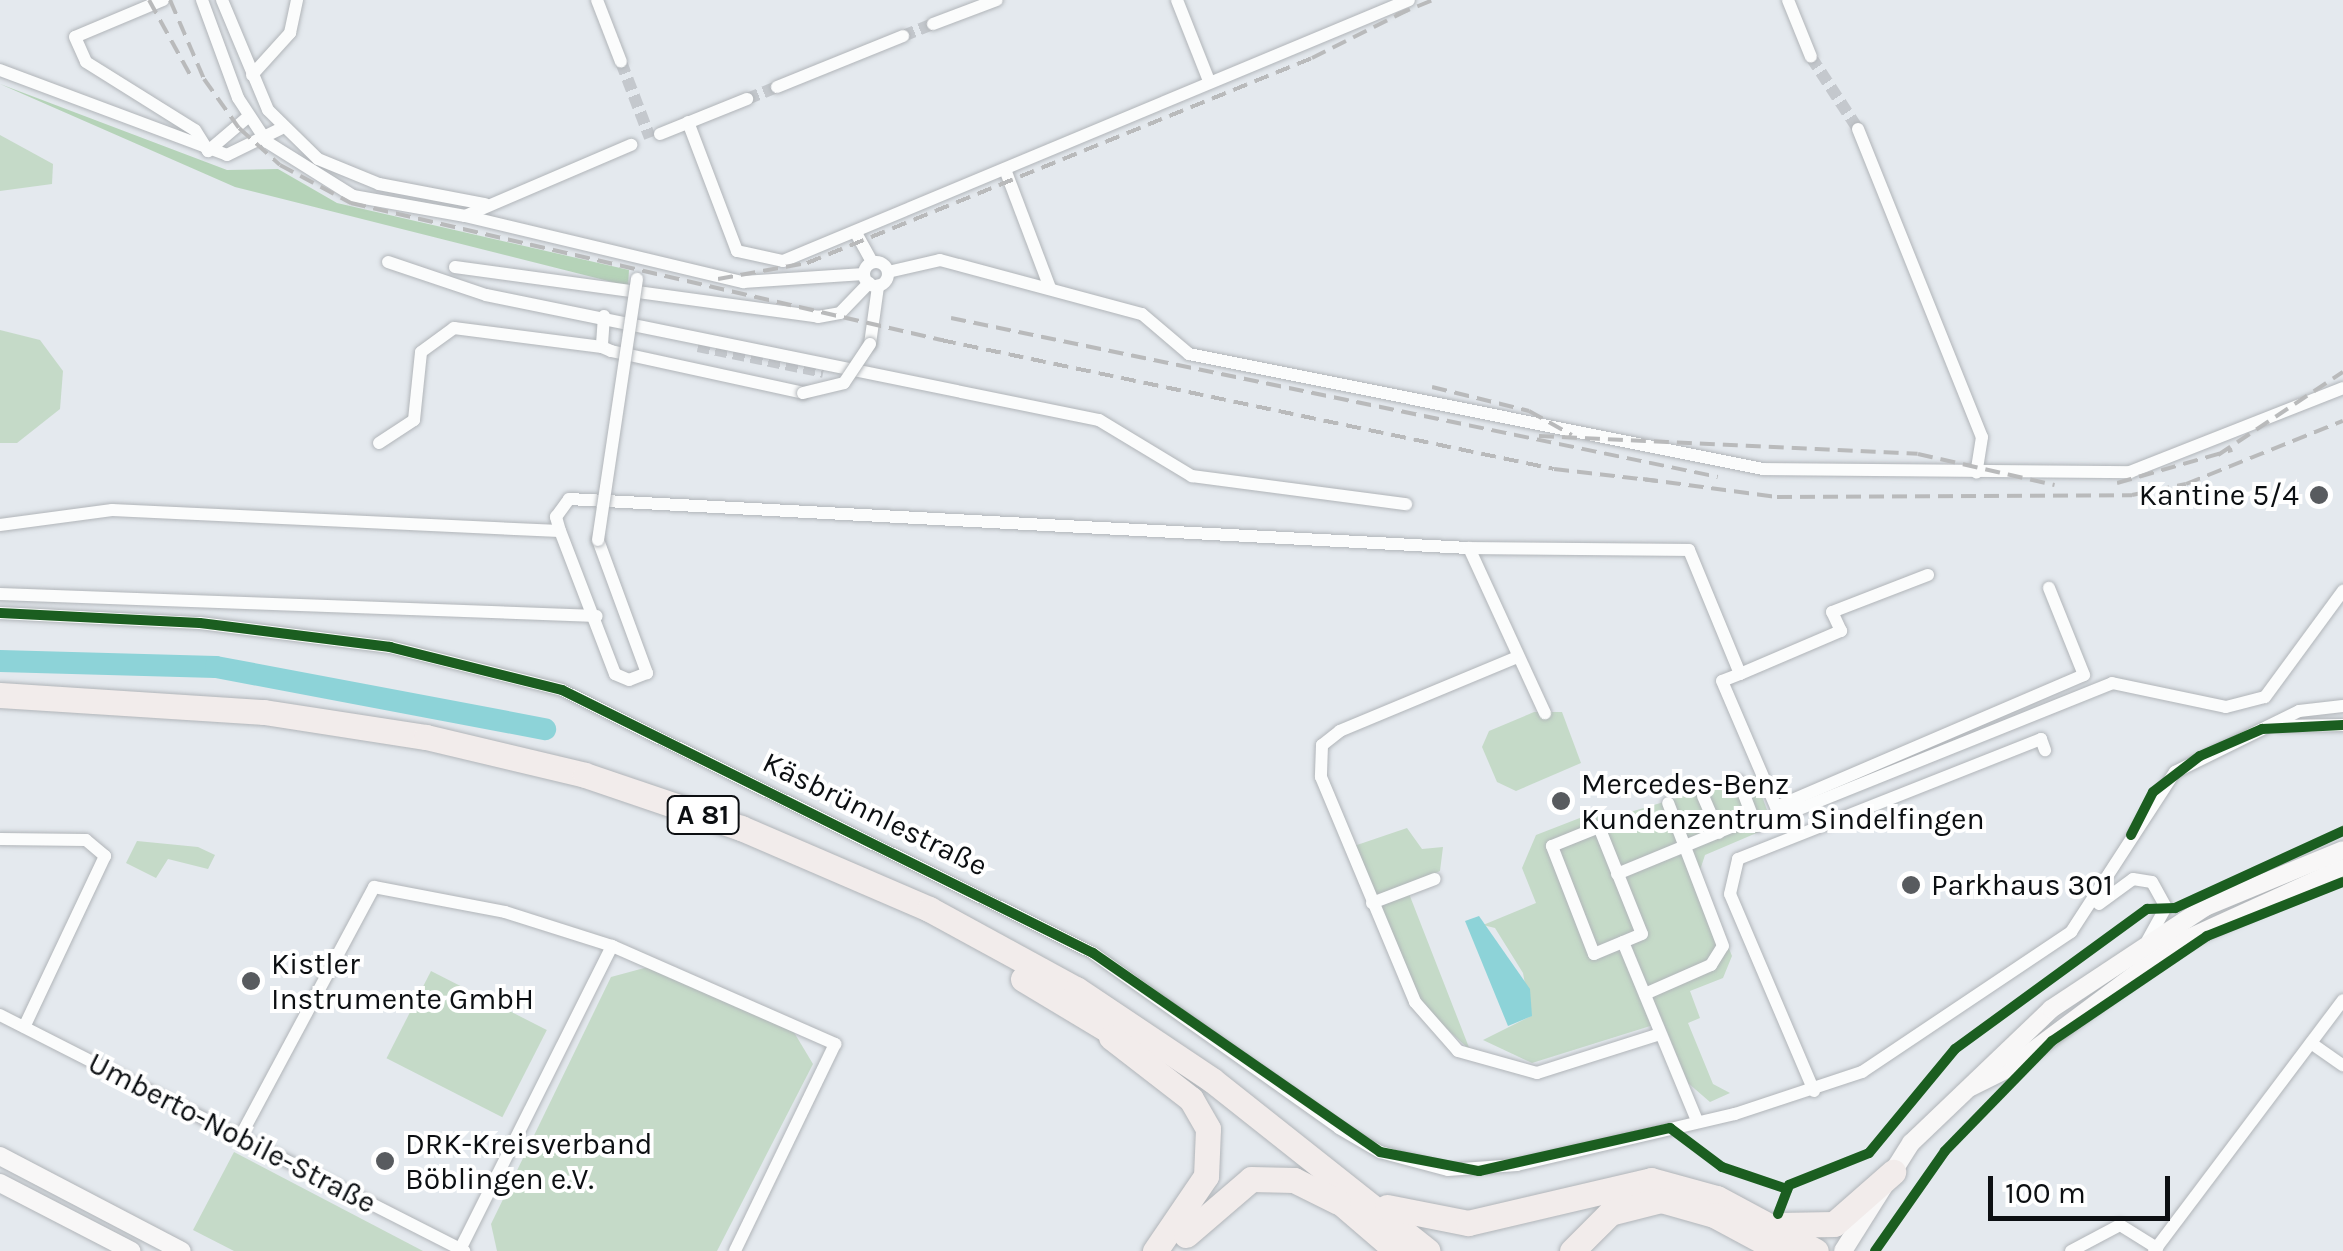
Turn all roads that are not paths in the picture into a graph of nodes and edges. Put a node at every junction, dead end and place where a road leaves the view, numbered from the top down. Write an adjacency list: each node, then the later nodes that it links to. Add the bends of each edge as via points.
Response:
1 (163, 0): 26 (street, via 75,36 106,82 195,130)
2 (202, 0): 19 (street)
3 (222, 0): 15 (street)
4 (297, 0): 15 (street, via 272,58)
5 (596, 0): 13 (street)
6 (997, 0): 10 (street)
7 (1177, 0): 16 (street)
8 (1409, 0): 16 (street)
9 (1788, 0): 12 (street)
10 (933, 24)
11 (903, 36): 17 (street)
12 (1812, 57)
13 (621, 62)
14 (0, 70): 26 (street)
15 (252, 74): 21 (street)
16 (1210, 81): 27 (street)
17 (777, 87)
18 (747, 98): 20 (street)
19 (248, 118): 24 (street); 26 (street)
20 (688, 122): 23 (street); 30 (street, via 737,251 782,261)
21 (282, 128): 24 (street); 28 (street, via 346,173)
22 (1858, 129): 44 (street, via 1982,437)
23 (660, 134)
24 (267, 142): 26 (street, via 227,155); 29 (street, via 353,196)
25 (632, 145): 28 (street)
26 (208, 150)
27 (1006, 172): 30 (street); 37 (street)
28 (488, 204): 29 (street)
29 (465, 216): 32 (street)
30 (856, 234): 33 (street)
31 (388, 262): 38 (street, via 486,295)
32 (640, 262): 36 (street, via 759,283); 54 (street, bridge, via 598,540 647,673 615,674)
33 (872, 262): 35 (street); 36 (street)
34 (455, 267): 36 (street, via 818,317 840,313)
35 (888, 272): 36 (street); 37 (street, via 940,260)
36 (870, 281): 41 (street, bridge, via 870,344 844,384 803,394)
37 (1050, 288): 44 (street, via 1142,314 1189,354 1693,459 1815,472)
38 (604, 316): 39 (street); 41 (street)
39 (648, 326): 40 (street); 45 (street, via 1124,428 1192,476)
40 (698, 346)
41 (602, 347): 43 (street, via 476,328 432,337 418,364 414,420)
42 (2343, 388): 44 (street, via 2130,472)
43 (379, 443)
44 (1976, 473)
45 (1406, 504)
46 (0, 525): 47 (street, via 112,510)
47 (560, 531): 48 (street, via 556,516 569,499 586,496); 54 (street)
48 (1469, 548): 55 (street); 56 (street, via 1689,550)
49 (1928, 575): 56 (street, via 1832,612 1841,631)
50 (2049, 588): 56 (street, via 2084,675 1776,807 1722,681)
51 (2343, 591): 67 (street, via 2265,697 2226,707 2112,683 1757,826)
52 (0, 594): 54 (street)
53 (0, 614): 90 (street, Käsbrünnlestraße, via 200,622 390,647 562,690 1093,953 1339,1128 1421,1165 1517,1165)
54 (597, 616)
55 (1514, 658): 60 (street); 75 (street, via 1322,746 1321,777)
56 (1740, 674)
57 (0, 695): 93 (highway, A 81, via 327,720 650,795 853,875 1061,980)
58 (2343, 706): 62 (street, Käsbrünnlestraße, via 2299,711)
59 (0, 710): 82 (highway, A 81, via 266,727 554,783 796,867)
60 (1545, 712)
61 (2343, 725): 62 (street, Käsbrünnlestraße)
62 (2262, 729): 76 (street, Käsbrünnlestraße, via 2200,756 2153,792)
63 (2045, 750): 88 (street, via 2042,738 1779,850 1738,858 1730,894)
64 (1739, 781): 67 (street)
65 (1704, 796): 68 (street)
66 (1668, 803): 70 (street)
67 (1753, 818): 68 (street)
68 (1719, 833): 70 (street)
69 (0, 838): 84 (street, via 86,840 105,856)
70 (1687, 848): 73 (street); 80 (street, via 1721,954)
71 (2343, 850): 77 (main road, via 2259,881)
72 (2343, 869): 89 (main road, via 2161,952 2012,1068)
73 (1617, 874): 78 (street, via 1642,934); 78 (street, via 1599,827 1552,846 1594,954)
74 (1434, 879): 75 (street)
75 (1372, 903): 85 (street, via 1426,1020 1476,1059 1508,1070 1567,1069)
76 (2097, 904): 77 (street, via 2133,879 2152,882 2166,907); 88 (street, Käsbrünnlestraße, via 2040,960 1920,1040)
77 (2148, 940): 89 (main road, via 2051,1009)
78 (1624, 942): 80 (street)
79 (612, 946): 91 (street, via 505,912 374,887); 98 (street); 102 (street, via 768,1007 835,1044)
80 (1645, 994): 85 (street)
81 (2343, 1000): 86 (street)
82 (1071, 1006): 96 (highway, A 81); 103 (highway, via 1204,1117 1206,1176)
83 (0, 1015): 84 (street, Umberto-Nobile-Straße)
84 (24, 1027): 91 (street, Umberto-Nobile-Straße)
85 (1660, 1034): 90 (street)
86 (2311, 1042): 87 (street); 99 (street)
87 (2343, 1065)
88 (1814, 1090): 90 (street, Käsbrünnlestraße)
89 (1950, 1102): 94 (main road)
90 (1697, 1121)
91 (239, 1139): 98 (street, Umberto-Nobile-Straße)
92 (0, 1156): 101 (main road)
93 (1324, 1167): 97 (highway, via 1427,1222 1480,1222 1592,1187 1651,1180 1700,1190); 106 (highway, A 81)
94 (1892, 1172): 97 (highway, via 1834,1224); 109 (main road)
95 (0, 1182): 100 (main road)
96 (1345, 1206): 104 (highway, via 1294,1180 1251,1179 1212,1204); 105 (highway, A 81)
97 (1772, 1242): 107 (highway, via 1661,1200 1610,1213); 108 (highway)
98 (461, 1250)
99 (2156, 1250): 110 (street, via 2120,1225)
100 (132, 1251)
101 (182, 1251)
102 (735, 1251)
103 (1155, 1251)
104 (1174, 1251)
105 (1397, 1251)
106 (1428, 1251)
107 (1572, 1251)
108 (1816, 1251)
109 (1843, 1251)
110 (2071, 1251)

